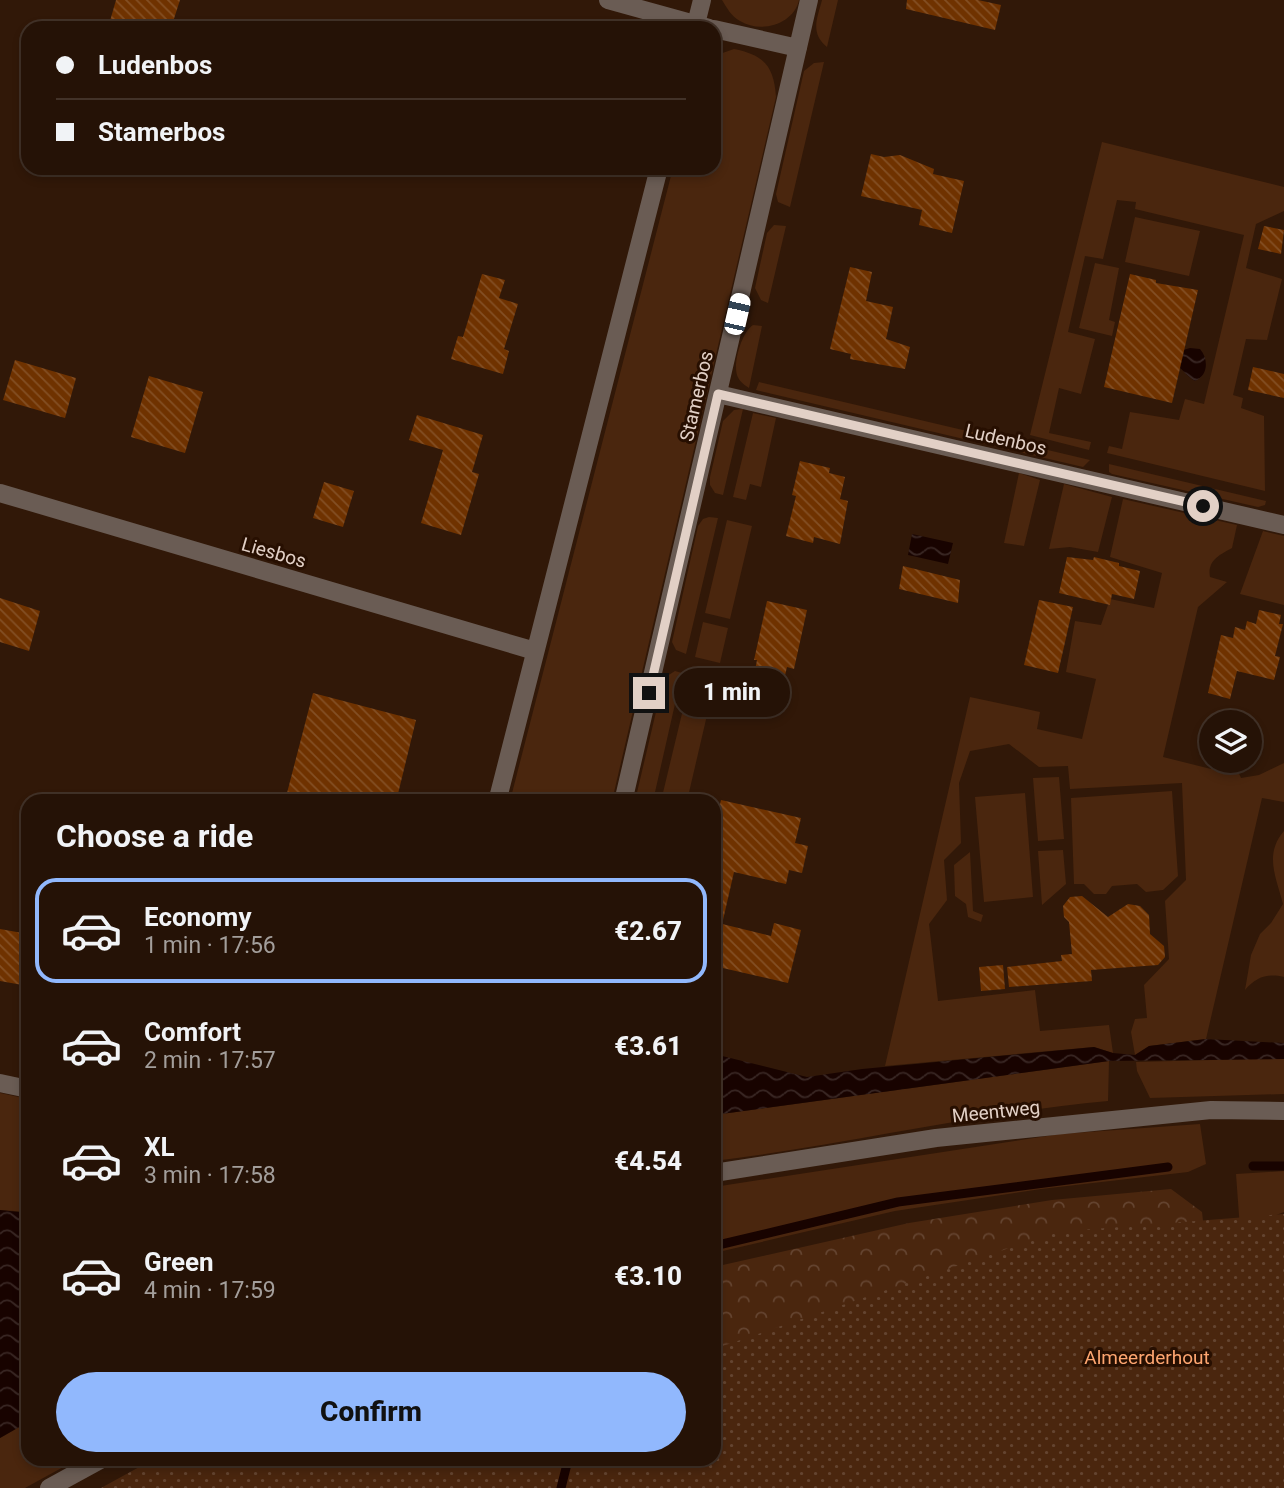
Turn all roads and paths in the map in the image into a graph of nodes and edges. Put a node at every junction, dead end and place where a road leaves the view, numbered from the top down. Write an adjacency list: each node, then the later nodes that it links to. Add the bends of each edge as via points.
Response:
1 (608, 0): 4 (street)
2 (702, 0): 5 (street)
3 (809, 0): 7 (street, Stamerbos)
4 (682, 21)
5 (703, 21)
6 (721, 31): 7 (street)
7 (798, 48): 9 (street, Stamerbos)
8 (657, 175): 12 (street)
9 (718, 394): 11 (street, Ludenbos); 14 (street, Stamerbos)
10 (0, 493): 12 (street, Liesbos)
11 (1284, 525)
12 (536, 651): 13 (street)
13 (499, 794)
14 (626, 794)
15 (0, 1083): 16 (street)
16 (21, 1088)
17 (1284, 1111): 18 (street, Meentweg, via 1211,1110 936,1138)
18 (721, 1172)
19 (89, 1466): 20 (street)
20 (49, 1488)

